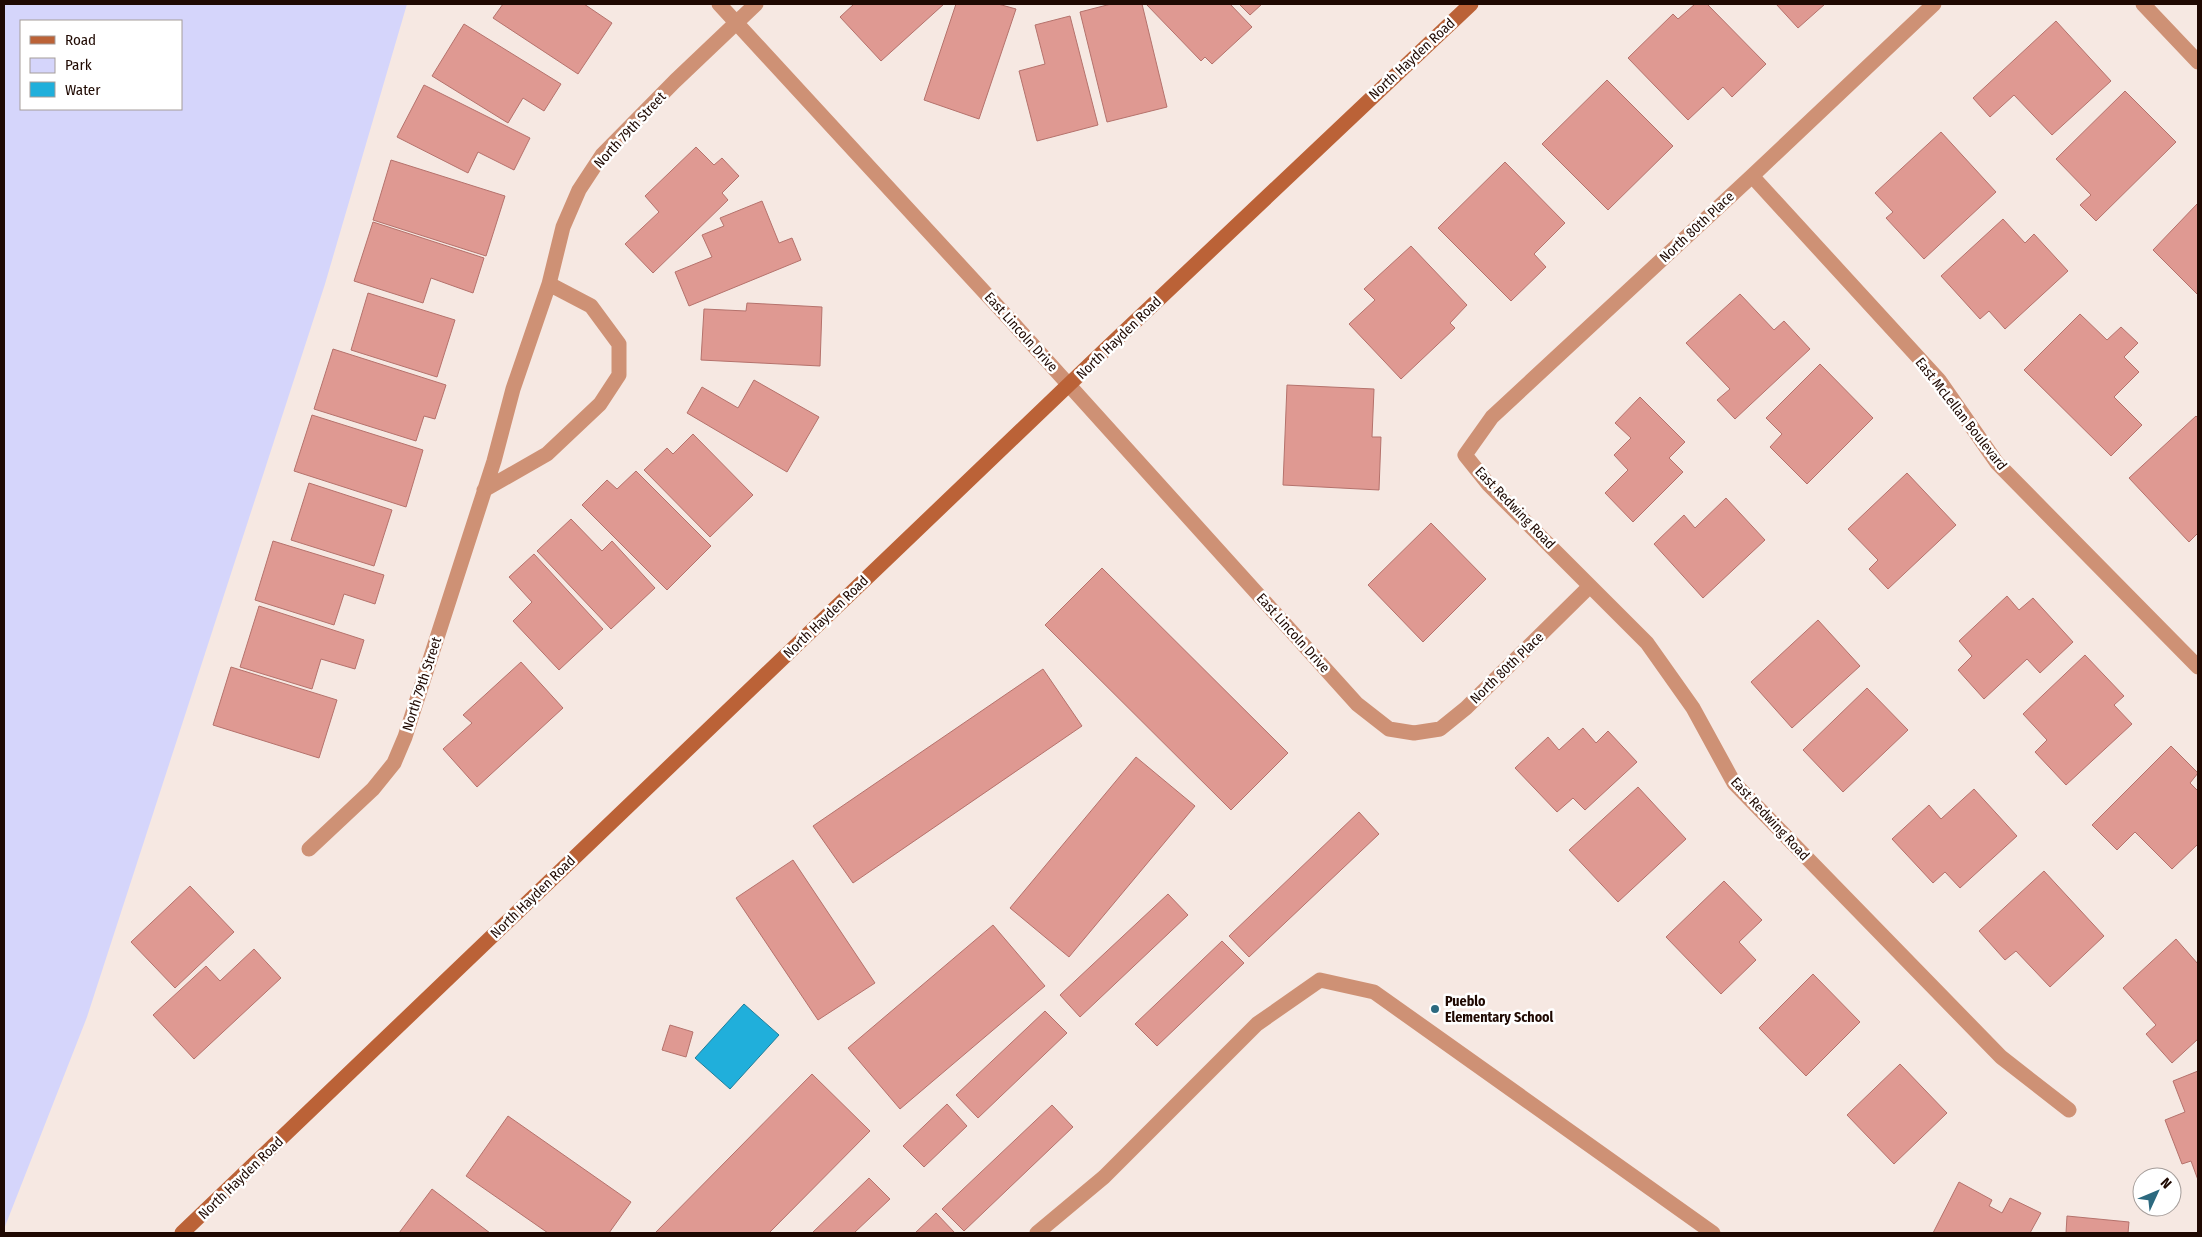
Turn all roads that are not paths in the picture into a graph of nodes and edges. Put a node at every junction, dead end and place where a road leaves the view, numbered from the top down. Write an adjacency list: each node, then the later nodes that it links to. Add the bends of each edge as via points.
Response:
1 (719, 4): 6 (street, East Lincoln Drive)
2 (756, 4): 6 (street, North 79th Street)
3 (1471, 4): 10 (main road, North Hayden Road)
4 (1934, 4): 8 (street, North 80th Place)
5 (2143, 4): 7 (street)
6 (735, 23): 9 (street, North 79th Street, via 602,156 579,190 563,227); 10 (street, East Lincoln Drive)
7 (2198, 62)
8 (1752, 176): 11 (street, North 80th Place, via 1492,417); 14 (street, East McLellan Boulevard, via 1939,380 1997,463)
9 (549, 284): 12 (street, North 79th Street, via 512,389); 12 (street, via 591,306 619,344 619,375 600,404 546,454)
10 (1069, 385): 15 (street, East Lincoln Drive, via 1356,704 1389,729); 18 (main road, North Hayden Road)
11 (1465, 455): 13 (street, East Redwing Road, via 1489,485)
12 (484, 490): 16 (street, North 79th Street, via 405,738 394,763 373,789)
13 (1590, 586): 15 (street, North 80th Place, via 1447,724 1440,729); 17 (street, East Redwing Road, via 1647,643 1693,708 1734,783 2001,1057)
14 (2198, 667)
15 (1414, 733)
16 (309, 849)
17 (2069, 1110)
18 (182, 1233)
19 (1038, 1233): 20 (street, via 1104,1177 1257,1024 1320,980 1374,992)
20 (1713, 1233)

